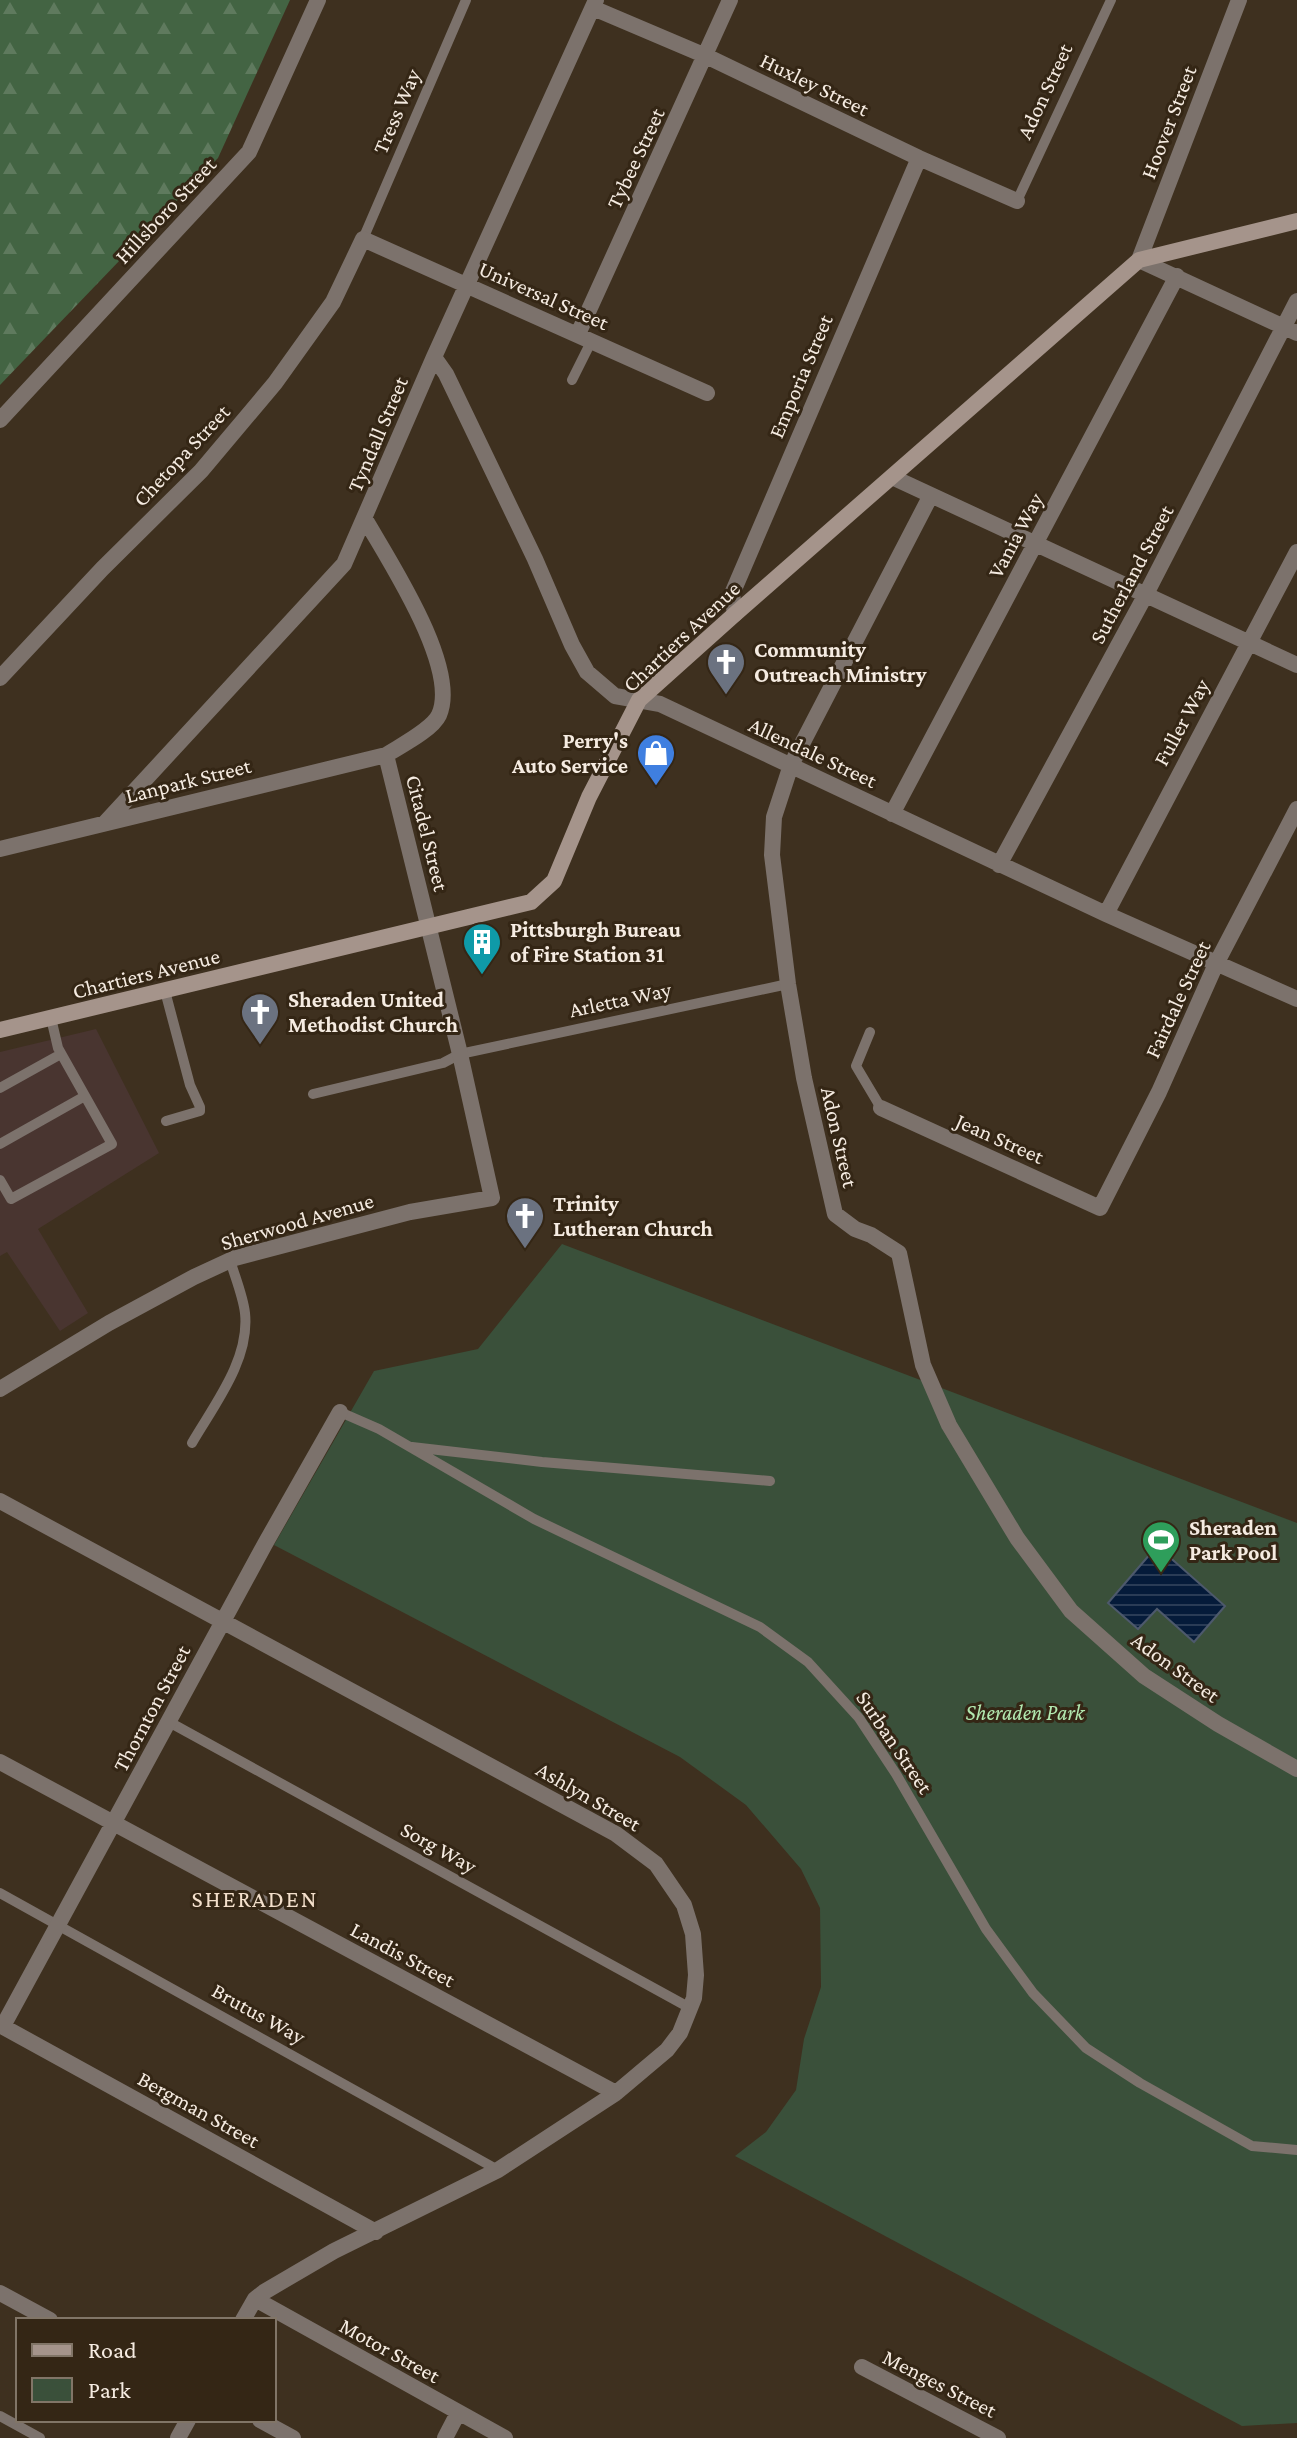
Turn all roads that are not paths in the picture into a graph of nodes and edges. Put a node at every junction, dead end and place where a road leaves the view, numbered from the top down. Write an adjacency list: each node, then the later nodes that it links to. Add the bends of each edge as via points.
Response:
1 (318, 0): 21 (street, Hillsboro Street, via 249,152)
2 (466, 0): 11 (lane, Tress Way)
3 (730, 0): 7 (street, Tybee Street)
4 (1111, 0): 9 (lane, Adon Street)
5 (1239, 0): 12 (street, Hoover Street)
6 (595, 4): 7 (street, Huxley Street); 14 (street, Tyndall Street)
7 (706, 56): 8 (street, Huxley Street); 17 (street, Tybee Street)
8 (919, 158): 9 (street, Huxley Street); 28 (street, Emporia Street, via 732,594)
9 (1017, 201)
10 (1297, 221): 12 (street, Chartiers Avenue)
11 (363, 239): 14 (street, Universal Street); 31 (street, Chetopa Street, via 333,302 275,383 201,471)
12 (1139, 260): 13 (street); 22 (street, Chartiers Avenue)
13 (1177, 276): 16 (street); 25 (street, Vania Way)
14 (467, 285): 17 (street, Universal Street); 18 (street, Tyndall Street)
15 (1297, 301): 16 (street, Sutherland Street)
16 (1290, 330): 27 (street, Sutherland Street)
17 (585, 337): 19 (lane, Tybee Street); 20 (street, Universal Street)
18 (434, 357): 24 (street, Tyndall Street); 32 (street, Allendale Street, via 587,672 615,696)
19 (572, 380)
20 (707, 393)
21 (0, 420)
22 (892, 477): 23 (street); 28 (street, Chartiers Avenue)
23 (930, 497): 25 (street); 34 (street, Adon Street)
24 (365, 519): 33 (street, Citadel Street, via 437,653 445,698 438,718); 37 (street, Tyndall Street, via 344,564)
25 (1036, 543): 27 (street); 36 (street, Vania Way)
26 (1297, 552): 29 (street, Fuller Way)
27 (1145, 596): 29 (street); 39 (street, Sutherland Street)
28 (735, 614): 32 (street, Chartiers Avenue)
29 (1248, 643): 30 (street); 40 (street, Fuller Way)
30 (1297, 665)
31 (0, 678)
32 (639, 700): 34 (street, Allendale Street, via 660,704); 41 (street, Chartiers Avenue, via 589,797 554,881 531,902)
33 (386, 755): 37 (street, Lanpark Street); 41 (street, Citadel Street)
34 (791, 765): 36 (street, Allendale Street); 43 (street, Adon Street, via 774,817 772,855)
35 (1297, 809): 42 (street, Fairdale Street)
36 (892, 814): 39 (street, Allendale Street)
37 (105, 823): 38 (street, Lanpark Street)
38 (0, 849)
39 (999, 865): 40 (street, Allendale Street)
40 (1106, 914): 42 (street, Allendale Street)
41 (429, 926): 44 (street, Chartiers Avenue); 50 (street, Citadel Street)
42 (1216, 964): 45 (street, Allendale Street); 59 (street, Fairdale Street)
43 (788, 984): 50 (lane, Arletta Way); 70 (street, Adon Street, via 835,1214 899,1253 923,1365 949,1425 1017,1538 1071,1611 1144,1676)
44 (165, 991): 46 (street, Chartiers Avenue); 55 (lane, via 200,1111)
45 (1297, 999)
46 (51, 1018): 47 (street, Chartiers Avenue); 49 (lane)
47 (0, 1030)
48 (870, 1032): 54 (lane, via 856,1066)
49 (61, 1054): 51 (lane); 53 (lane)
50 (460, 1054): 52 (lane, Arletta Way, via 443,1063); 58 (street, Citadel Street)
51 (0, 1088)
52 (313, 1094)
53 (85, 1096): 56 (lane); 57 (lane, via 112,1144 11,1199)
54 (881, 1108): 59 (street, Jean Street)
55 (166, 1121)
56 (0, 1144)
57 (0, 1180)
58 (492, 1198): 60 (street, Sherwood Avenue, via 410,1212)
59 (1100, 1208)
60 (230, 1260): 61 (street, Sherwood Avenue); 63 (lane, via 246,1332 237,1365)
61 (2, 1383)
62 (340, 1412): 64 (lane, Surban Street); 67 (street, Thornton Street)
63 (192, 1443)
64 (406, 1446): 65 (lane); 77 (lane, Surban Street, via 534,1519 760,1627 808,1662 874,1740 986,1929 1033,1993 1086,2048 1252,2146)
65 (770, 1481)
66 (0, 1501): 67 (street, Ashlyn Street)
67 (223, 1622): 68 (street, Thornton Street); 74 (street, Ashlyn Street, via 643,1853 679,1895 688,1916 696,1975)
68 (169, 1722): 71 (street, Thornton Street); 74 (lane, Sorg Way)
69 (0, 1762): 71 (street, Landis Street)
70 (1297, 1769)
71 (114, 1823): 73 (street, Thornton Street); 76 (street, Landis Street)
72 (0, 1893): 73 (lane, Brutus Way)
73 (58, 1924): 75 (street, Thornton Street); 78 (lane, Brutus Way)
74 (690, 2008): 76 (street, Ashlyn Street, via 667,2050)
75 (1, 2025): 79 (street, Bergman Street)
76 (616, 2093): 78 (street, Ashlyn Street)
77 (1297, 2150)
78 (498, 2170): 79 (street, Ashlyn Street)
79 (376, 2232): 81 (street, Ashlyn Street)
80 (0, 2293): 82 (street)
81 (255, 2299): 83 (street, Ashlyn Street); 85 (street, Motor Street)
82 (46, 2318)
83 (244, 2318)
84 (862, 2367): 92 (street, Menges Street)
85 (458, 2413): 90 (street); 91 (street, Motor Street)
86 (0, 2416): 88 (lane)
87 (264, 2422): 89 (street)
88 (40, 2438)
89 (293, 2438)
90 (445, 2438)
91 (505, 2438)
92 (998, 2438)

